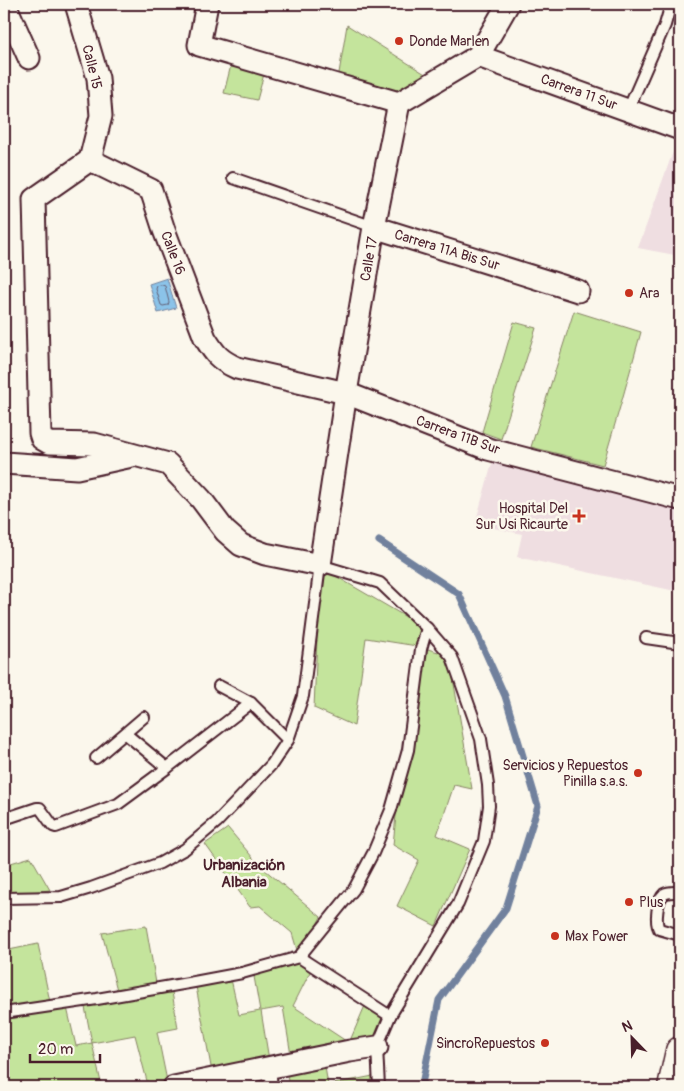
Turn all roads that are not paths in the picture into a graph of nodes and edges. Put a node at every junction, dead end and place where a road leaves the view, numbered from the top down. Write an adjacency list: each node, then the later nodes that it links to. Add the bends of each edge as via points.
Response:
1 (6, 4): 7 (street)
2 (76, 4): 11 (street, Calle 15, via 98,78 101,116)
3 (207, 4): 8 (street, via 199,45)
4 (508, 4): 6 (street)
5 (671, 4): 9 (lane)
6 (478, 56): 8 (street); 9 (street, Carrera 11 Sur)
7 (29, 58)
8 (399, 103): 13 (street, Calle 17)
9 (628, 110): 10 (street, Carrera 11 Sur)
10 (680, 129)
11 (90, 160): 15 (street, Calle 16, via 151,190 205,338 225,363); 17 (street, via 34,199 40,433 42,439 49,443 94,444)
12 (232, 178): 13 (lane, Carrera 11A Bis Sur)
13 (374, 227): 14 (street, Carrera 11A Bis Sur); 16 (street, Calle 17)
14 (578, 292)
15 (237, 368): 16 (street, Carrera 11B Sur)
16 (346, 393): 19 (street, Carrera 11B Sur, via 488,449); 20 (street, Calle 17)
17 (136, 455): 18 (street, via 77,468); 20 (street, via 168,464 225,531 241,545 264,554)
18 (4, 463)
19 (680, 499)
20 (320, 565): 21 (lane, via 380,583); 28 (lane, via 303,696)
21 (426, 628): 35 (lane, via 408,750 391,810 354,889); 37 (lane, via 452,657 481,738 489,806 484,841 458,904)
22 (646, 638): 23 (lane)
23 (680, 643)
24 (219, 686): 25 (lane)
25 (250, 703): 28 (lane); 30 (lane)
26 (144, 717): 27 (lane)
27 (126, 734): 29 (lane); 30 (lane)
28 (288, 740): 33 (lane, via 272,764 217,822 185,849 152,866 61,896)
29 (96, 758)
30 (167, 768): 31 (lane, via 118,804 56,828 40,808)
31 (4, 819)
32 (680, 892): 34 (lane, via 663,895 656,924 659,929)
33 (4, 898)
34 (680, 935)
35 (299, 957): 36 (lane, via 242,973); 37 (lane)
36 (4, 1013)
37 (390, 1016): 38 (lane)
38 (377, 1047): 40 (street, via 350,1051); 42 (lane)
39 (680, 1050): 43 (main road)
40 (271, 1078): 41 (street)
41 (183, 1086)
42 (379, 1087)
43 (672, 1087)

